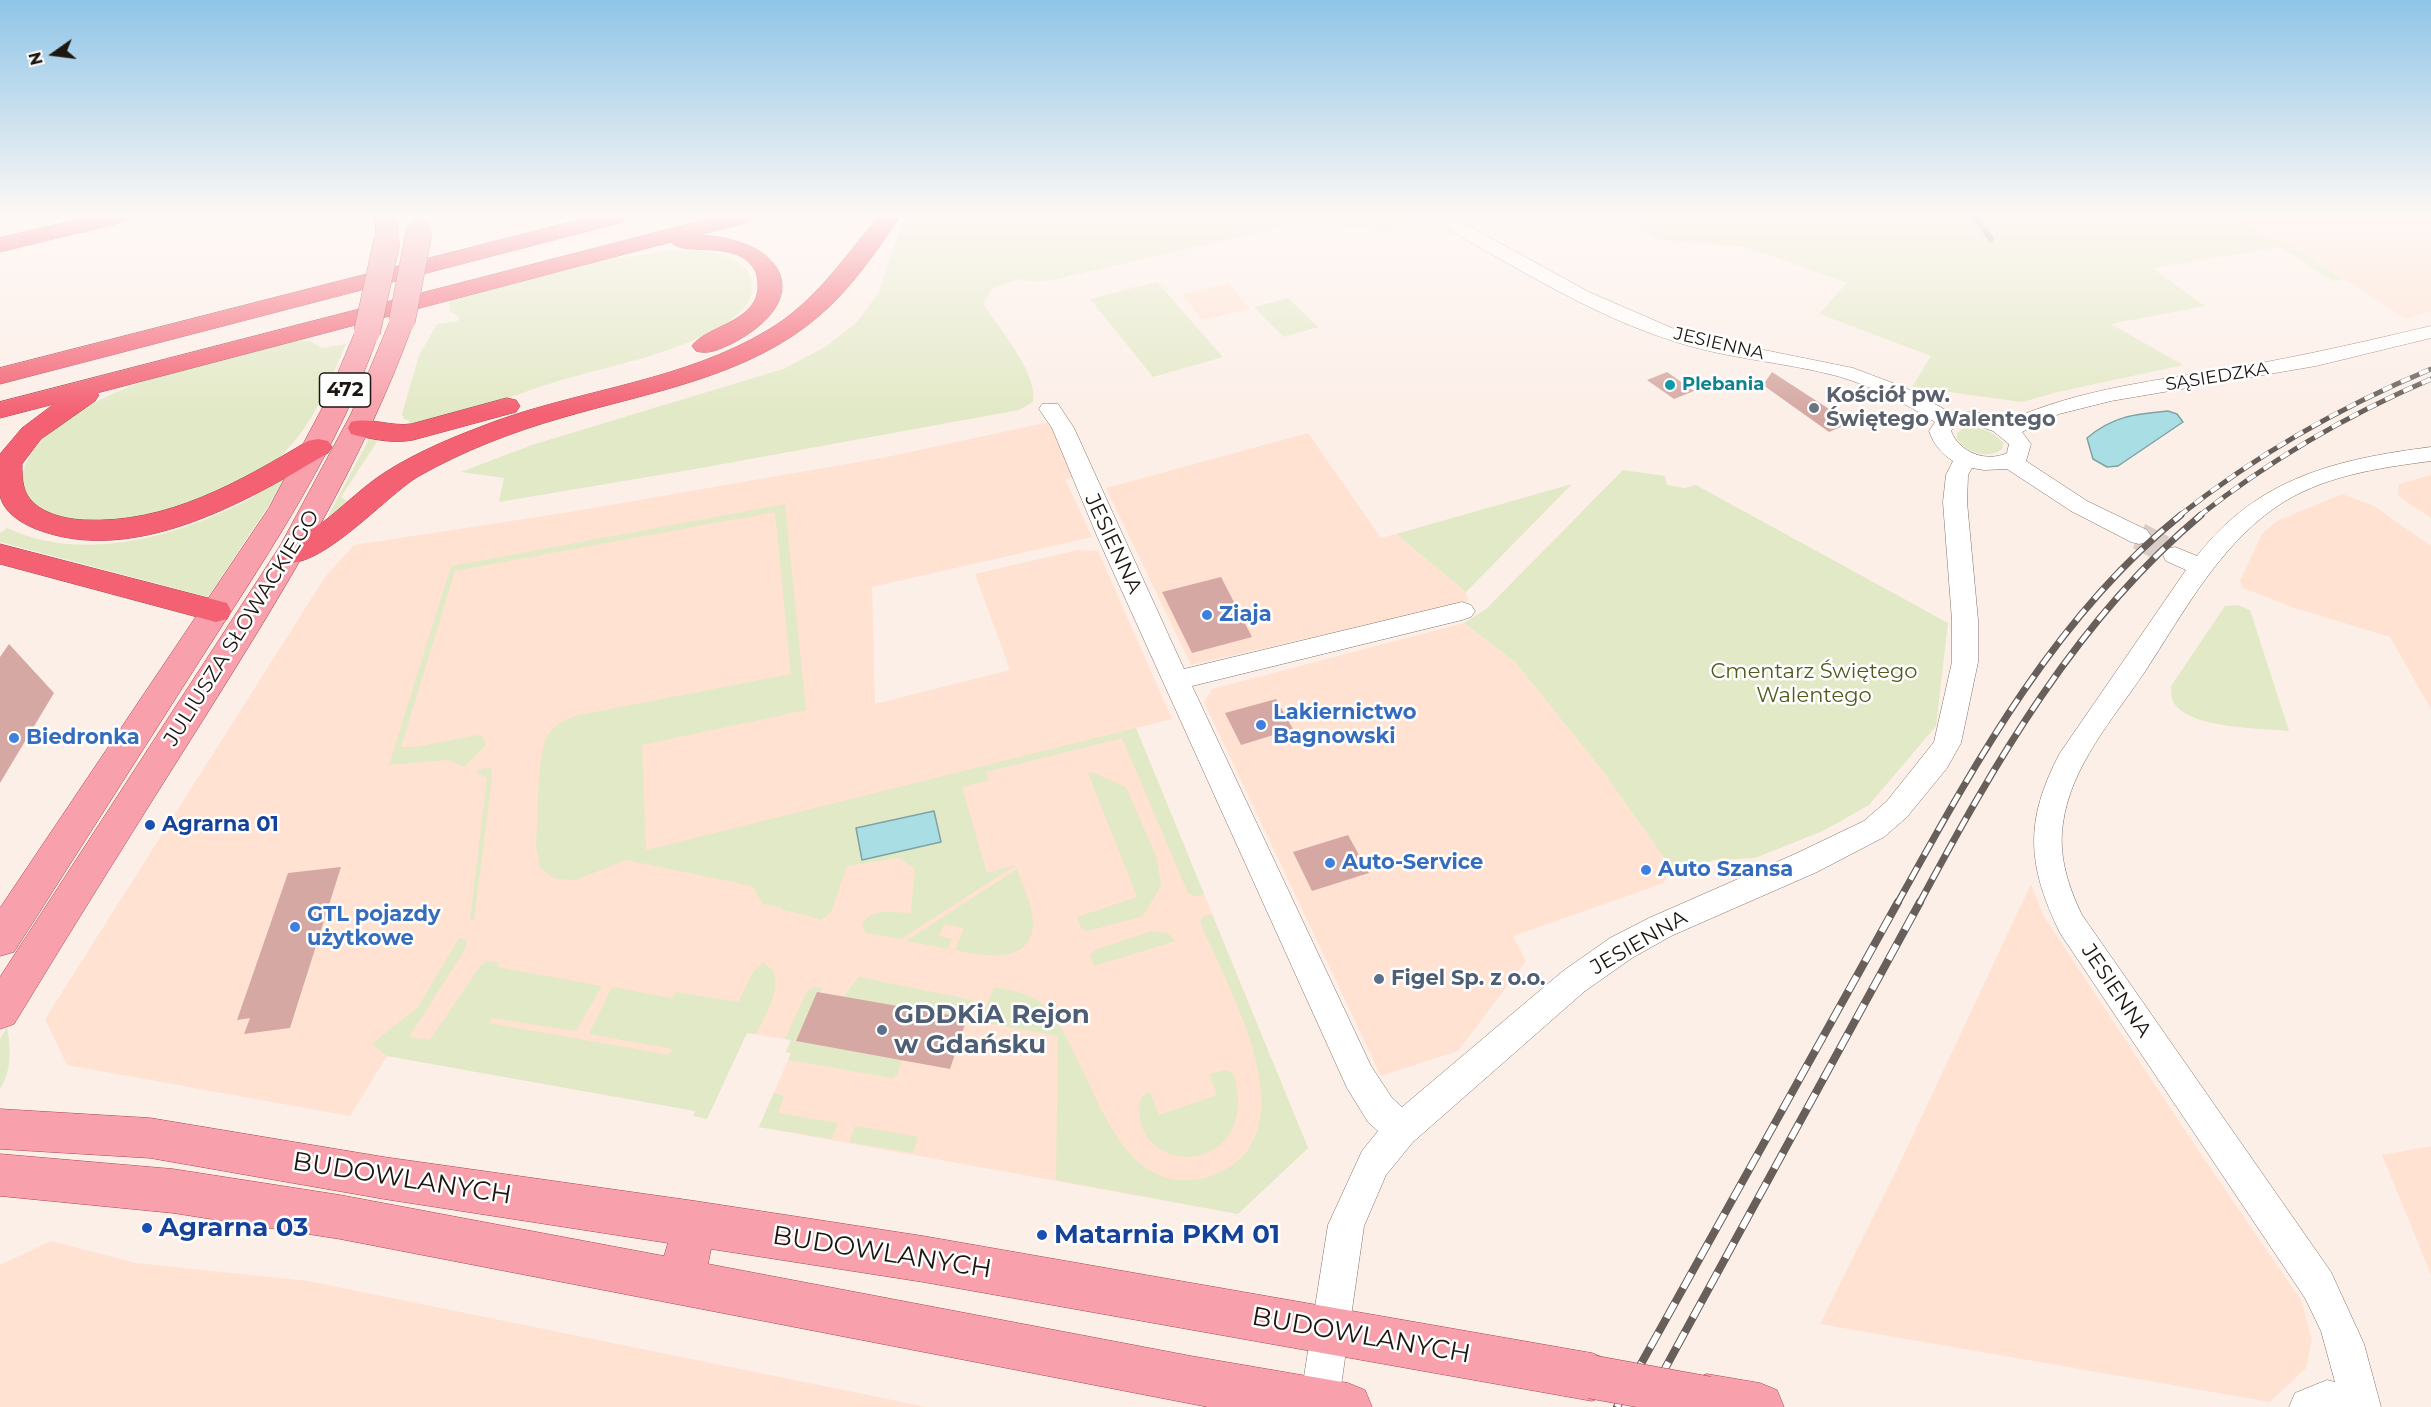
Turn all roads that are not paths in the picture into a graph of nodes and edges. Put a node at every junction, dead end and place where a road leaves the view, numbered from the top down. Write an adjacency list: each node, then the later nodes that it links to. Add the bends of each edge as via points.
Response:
1 (286, 283): 11 (highway)
2 (361, 283): 12 (highway)
3 (380, 283): 20 (main road, JULIUSZA SŁOWACKIEGO / 472, bridge, via 353,373)
4 (409, 283): 18 (main road, JULIUSZA SŁOWACKIEGO / 472, bridge, via 402,321 386,371)
5 (416, 283): 14 (highway)
6 (489, 283): 13 (highway)
7 (768, 283): 18 (highway, via 767,300 742,327 688,352 413,432)
8 (838, 283): 26 (highway, via 795,324 737,354 467,442 394,480 323,537)
9 (1558, 283): 17 (street, JESIENNA, via 1664,332 1847,372 1903,394)
10 (2431, 333): 19 (street, SĄSIEDZKA, via 2316,360 2111,394 2052,409)
11 (0, 356)
12 (0, 376)
13 (105, 383): 16 (highway); 20 (highway, via 59,412 9,462 3,479 4,496 15,512 33,522 67,530 103,531 146,525 210,506)
14 (0, 391)
15 (1050, 409): 29 (street, JESIENNA, via 1063,428)
16 (0, 410)
17 (1948, 421): 19 (street, via 1970,418); 22 (street, via 1940,431 1941,439)
18 (361, 428): 26 (main road, JULIUSZA SŁOWACKIEGO / 472)
19 (2007, 430): 23 (street, via 2020,444 2020,451)
20 (318, 447): 27 (main road, JULIUSZA SŁOWACKIEGO / 472)
21 (2431, 454): 41 (street, JESIENNA, via 2376,462 2293,488 2188,561 2070,761 2047,818 2050,875 2062,907 2084,945 2318,1285 2349,1353)
22 (1966, 458): 23 (street, via 1990,464); 33 (street, JESIENNA, via 1957,475 1955,502 1965,662 1947,743 1920,783 1874,829 1622,948 1575,981)
23 (2011, 461): 24 (street, via 2079,506)
24 (2139, 536)
25 (0, 554): 27 (highway)
26 (291, 555): 31 (main road, JULIUSZA SŁOWACKIEGO / 472)
27 (216, 611): 30 (main road, JULIUSZA SŁOWACKIEGO / 472)
28 (1462, 611): 29 (street)
29 (1176, 680): 33 (street, JESIENNA, via 1359,1077 1380,1110)
30 (0, 940)
31 (0, 1011)
32 (0, 1129): 35 (main road, BUDOWLANYCH, via 150,1138 384,1178)
33 (1401, 1130): 37 (street, JESIENNA, via 1374,1163 1346,1225)
34 (0, 1175): 36 (main road, via 172,1191 306,1212)
35 (695, 1223): 36 (main road); 37 (main road, BUDOWLANYCH, via 924,1258)
36 (680, 1284): 38 (main road)
37 (1329, 1331): 38 (street, JESIENNA); 39 (main road, BUDOWLANYCH, bridge)
38 (1334, 1405)
39 (1760, 1407)
40 (2309, 1407): 41 (street, JESIENNA, via 2327,1400)
41 (2360, 1407)

